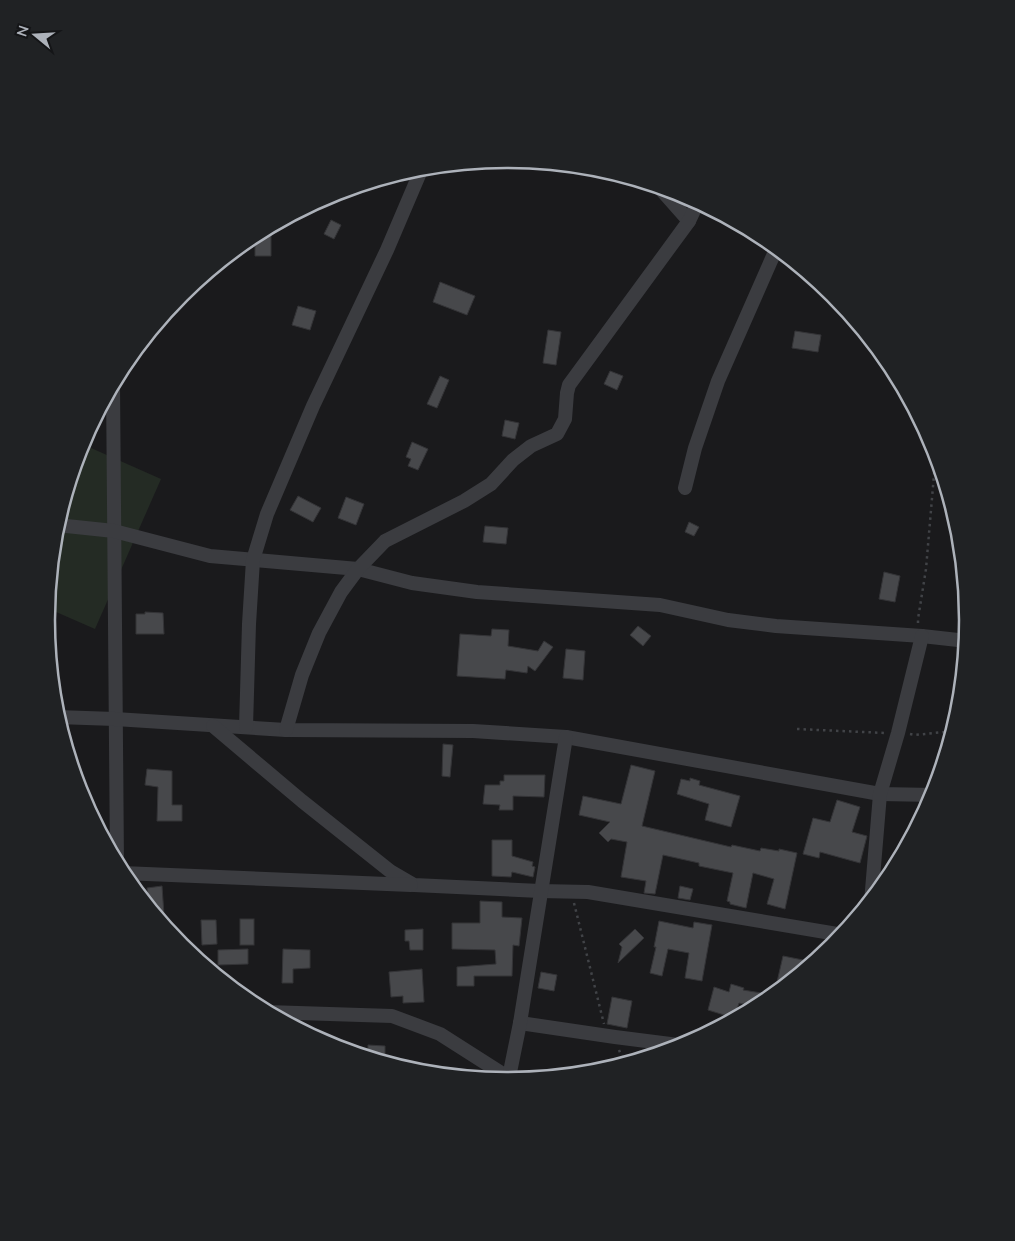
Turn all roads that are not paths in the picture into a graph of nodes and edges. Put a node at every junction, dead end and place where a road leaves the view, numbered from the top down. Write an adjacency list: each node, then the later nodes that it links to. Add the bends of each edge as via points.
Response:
1 (418, 177): 10 (street, via 313,406 267,514)
2 (668, 197): 4 (street)
3 (695, 209): 4 (street)
4 (689, 221): 11 (street, via 569,386 565,419 557,434 531,446 491,484 464,502 385,541)
5 (774, 255): 7 (street, via 718,380 695,448)
6 (114, 398): 9 (street)
7 (686, 488)
8 (65, 526): 9 (street)
9 (114, 531): 10 (street, via 210,556); 15 (street)
10 (253, 560): 11 (street); 17 (street)
11 (358, 569): 12 (street, via 412,583 477,592 660,605 728,620 776,626); 18 (street, via 318,633)
12 (922, 636): 13 (street); 20 (street)
13 (959, 640)
14 (66, 717): 15 (street)
15 (115, 719): 16 (street); 22 (street)
16 (213, 726): 17 (street); 24 (street, via 316,813 390,871)
17 (246, 727): 18 (street)
18 (286, 730): 19 (street, via 473,731)
19 (566, 737): 20 (street); 26 (street)
20 (880, 794): 21 (street); 25 (street)
21 (926, 794)
22 (117, 848)
23 (132, 873): 24 (street)
24 (414, 885): 26 (street)
25 (871, 889)
26 (540, 892): 27 (street, via 588,892); 29 (street)
27 (834, 933)
28 (282, 1013): 31 (street, via 392,1016 440,1034)
29 (520, 1023): 30 (street); 32 (street)
30 (667, 1044)
31 (497, 1073)
32 (509, 1073)

